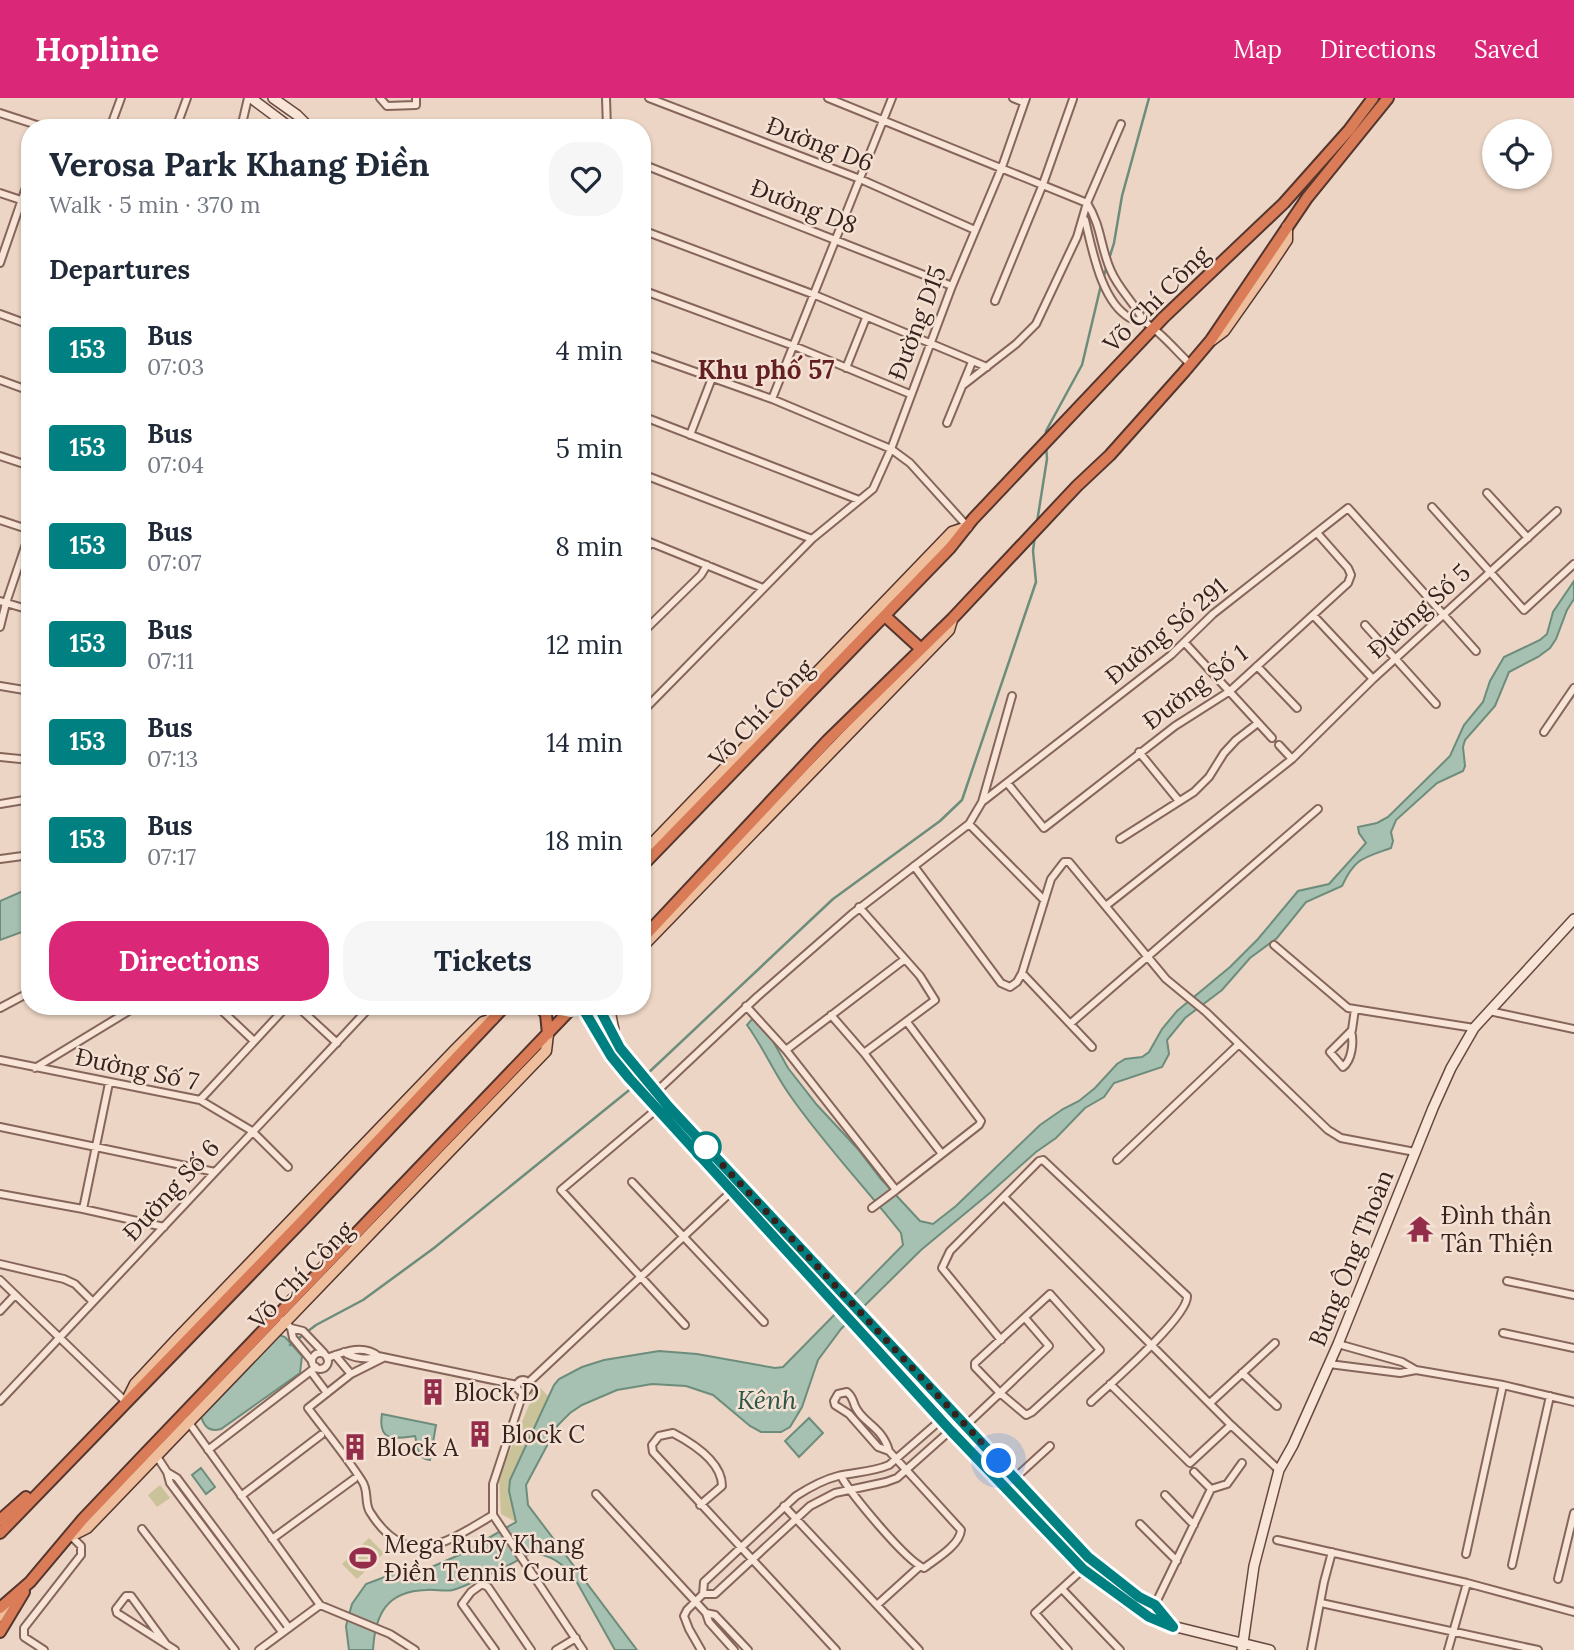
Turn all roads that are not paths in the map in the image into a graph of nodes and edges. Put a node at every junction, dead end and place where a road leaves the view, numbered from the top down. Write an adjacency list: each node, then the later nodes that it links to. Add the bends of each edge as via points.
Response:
1 (121, 98): 17 (street)
2 (187, 98): 18 (street)
3 (249, 98): 19 (street); 20 (street)
4 (273, 98): 21 (street)
5 (380, 98): 6 (street, via 387,106 416,105)
6 (416, 98)
7 (606, 98): 22 (street)
8 (649, 98): 28 (street, Đường D6)
9 (828, 98): 24 (street)
10 (892, 98): 24 (street)
11 (1013, 98): 14 (street)
12 (1372, 98): 48 (highway, Võ Chí Công, via 1284,204)
13 (1073, 99): 29 (street)
14 (1025, 100): 27 (street, Đường D15)
15 (1385, 102): 55 (highway, via 1287,227)
16 (0, 113): 23 (street)
17 (113, 119)
18 (179, 119)
19 (243, 119)
20 (278, 119)
21 (301, 119)
22 (607, 119)
23 (21, 120)
24 (884, 120): 27 (street); 28 (street)
25 (1122, 124): 33 (street)
26 (651, 167): 37 (street, Đường D8)
27 (1002, 167): 29 (street); 35 (street, Đường D15)
28 (860, 179): 35 (street, Đường D6); 37 (street)
29 (1043, 184): 33 (street); 42 (street)
30 (0, 193): 31 (street)
31 (21, 200)
32 (21, 203): 38 (street)
33 (1087, 203): 34 (street); 43 (street, via 1097,218 1110,270)
34 (1084, 218): 44 (street, via 1093,261); 53 (street, via 1036,324)
35 (975, 230): 39 (street, Đường D15)
36 (651, 233): 41 (street)
37 (838, 239): 39 (street, Đường D8); 41 (street)
38 (0, 263)
39 (952, 286): 49 (street, Đường D15)
40 (651, 293): 50 (street)
41 (815, 295): 46 (street); 50 (street)
42 (995, 301)
43 (1130, 301): 44 (street); 48 (street)
44 (1122, 310): 48 (street)
45 (0, 314): 47 (street)
46 (866, 318): 49 (street); 54 (street)
47 (21, 322)
48 (1149, 326): 55 (street); 74 (highway, Võ Chí Công, via 1106,381)
49 (929, 344): 52 (street); 60 (street, Đường D15)
50 (794, 346): 54 (street); 61 (street)
51 (651, 356): 56 (street)
52 (972, 362): 53 (street); 58 (street)
53 (987, 367): 58 (street)
54 (846, 368): 60 (street)
55 (1187, 368): 90 (highway)
56 (712, 378): 61 (street); 64 (street)
57 (0, 380): 59 (street)
58 (962, 386): 63 (street)
59 (21, 388)
60 (911, 394): 65 (street, Đường D15)
61 (772, 399): 65 (street)
62 (651, 420): 64 (street)
63 (947, 423)
64 (690, 435): 70 (street)
65 (891, 449): 70 (street, Đường D15, via 873,489); 74 (street, via 910,463)
66 (0, 456): 67 (street)
67 (21, 463)
68 (651, 477): 78 (street)
69 (1488, 493): 77 (street)
70 (859, 500): 78 (street, Đường D15)
71 (1432, 507): 83 (street)
72 (1557, 511): 77 (street, Đường Số 5)
73 (0, 520): 75 (street)
74 (967, 526): 87 (highway, Võ Chí Công); 124 (main road, Võ Chí Công, via 943,542)
75 (21, 528)
76 (1318, 534): 88 (street, Đường Số 1, via 1351,575); 89 (street, Đường Số 291, via 1348,508); 94 (street, Đường Số 291, via 1213,614)
77 (1528, 538): 83 (street, Đường Số 5)
78 (812, 539): 84 (street, Đường D15)
79 (651, 543): 82 (street)
80 (21, 555): 85 (street)
81 (1574, 564): 83 (street, via 1524,610)
82 (707, 565): 84 (street); 91 (street)
83 (1490, 573): 89 (street, Đường Số 5)
84 (763, 587): 105 (street, Đường D15)
85 (3, 602): 86 (street); 93 (street)
86 (21, 607)
87 (885, 615): 95 (highway); 126 (highway, Võ Chí Công)
88 (1313, 615): 98 (street, Đường Số 1); 99 (street)
89 (1444, 616): 96 (street); 97 (street, Đường Số 5)
90 (953, 618): 95 (highway); 134 (main road, via 949,629)
91 (651, 625)
92 (1365, 625): 97 (street)
93 (0, 627)
94 (1185, 643): 103 (street); 116 (street, Đường Số 291)
95 (920, 648): 133 (highway)
96 (1476, 651)
97 (1395, 659): 99 (street, Đường Số 5); 106 (street)
98 (1257, 666): 103 (street, Đường Số 1); 107 (street)
99 (1373, 679): 115 (street, Đường Số 5)
100 (0, 686): 102 (street)
101 (1574, 688): 109 (street)
102 (21, 690)
103 (1230, 691): 108 (street); 112 (street, Đường Số 1)
104 (1012, 696): 119 (street)
105 (651, 703)
106 (1436, 704)
107 (1297, 708)
108 (1258, 723): 110 (street); 118 (street, via 1224,753 1202,784)
109 (1544, 732)
110 (1272, 738)
111 (1279, 745): 115 (street)
112 (1139, 752): 116 (street, Đường Số 1, via 1044,828); 118 (street)
113 (0, 757): 114 (street)
114 (21, 759)
115 (1292, 759): 130 (street, Đường Số 5)
116 (1008, 784): 119 (street, Đường Số 291)
117 (21, 800): 120 (street)
118 (1179, 801): 123 (street)
119 (982, 802): 122 (street)
120 (0, 804)
121 (1318, 809): 136 (street)
122 (969, 824): 128 (street); 129 (street)
123 (1120, 839)
124 (651, 845)
125 (21, 856): 127 (street)
126 (651, 857)
127 (0, 859)
128 (914, 866): 131 (street); 138 (street, via 1001,983 1014,985)
129 (1044, 900): 130 (street, via 1058,868 1069,862); 138 (street)
130 (1107, 905): 136 (street)
131 (859, 907): 137 (street); 140 (street)
132 (1574, 919): 143 (street, Bưng Ông Thoàn)
133 (651, 929)
134 (651, 938)
135 (1275, 945): 142 (street, via 1348,1008)
136 (1147, 957): 159 (street); 166 (street)
137 (905, 959): 156 (street); 158 (street, via 935,1000)
138 (1022, 973): 159 (street)
139 (21, 997): 141 (street)
140 (746, 1006): 169 (street); 174 (street)
141 (0, 1008)
142 (1355, 1009): 160 (street); 162 (street)
143 (1489, 1011): 160 (street, Bưng Ông Thoàn); 161 (street)
144 (122, 1015): 172 (street)
145 (227, 1015): 164 (street)
146 (279, 1015): 164 (street)
147 (307, 1015): 165 (street)
148 (363, 1015): 165 (street, Đường Số 6)
149 (491, 1015): 157 (street)
150 (497, 1015): 157 (highway, Võ Chí Công)
151 (546, 1015): 163 (highway)
152 (569, 1015): 163 (highway, Võ Chí Công)
153 (579, 1015): 176 (street)
154 (603, 1015): 168 (street)
155 (611, 1015): 168 (street)
156 (831, 1015): 169 (street); 170 (street)
157 (494, 1018): 230 (highway, Võ Chí Công)
158 (906, 1022): 170 (street); 181 (street, via 981,1121)
159 (1071, 1023): 167 (street)
160 (1475, 1028): 180 (street, Bưng Ông Thoàn, via 1451,1068)
161 (1574, 1029)
162 (1351, 1031): 162 (street, via 1353,1044 1343,1067 1330,1052)
163 (548, 1034): 204 (highway, Võ Chí Công)
164 (254, 1041): 175 (street)
165 (337, 1043): 178 (street, Đường Số 6)
166 (1239, 1044): 180 (street, via 1341,1138); 182 (street)
167 (1092, 1047)
168 (620, 1048): 174 (street)
169 (786, 1050): 186 (street)
170 (864, 1053): 181 (street)
171 (0, 1060): 172 (street, Đường Số 7)
172 (35, 1068): 173 (street, Đường Số 7)
173 (109, 1083): 175 (street, Đường Số 7); 179 (street)
174 (656, 1092): 235 (street)
175 (200, 1100): 178 (street, Đường Số 7)
176 (657, 1109): 187 (street); 195 (street, via 561,1190)
177 (0, 1127): 179 (street)
178 (252, 1131): 183 (street, Đường Số 7); 184 (street, Đường Số 6)
179 (96, 1146): 184 (street); 191 (street)
180 (1415, 1152): 210 (street, Bưng Ông Thoàn)
181 (942, 1154): 186 (street)
182 (1117, 1160)
183 (288, 1167)
184 (215, 1172): 192 (street, Đường Số 6)
185 (632, 1181): 193 (street)
186 (895, 1190): 190 (street)
187 (732, 1191): 193 (street); 238 (street)
188 (0, 1194): 191 (street)
189 (1004, 1197): 208 (street, via 950,1251 942,1268); 211 (street); 211 (street, via 1040,1161 1047,1162 1187,1296 1185,1308)
190 (875, 1206)
191 (83, 1209): 192 (street)
192 (164, 1227): 200 (street, Đường Số 6)
193 (684, 1236): 195 (street); 203 (street)
194 (0, 1265): 200 (street, via 64,1279)
195 (640, 1277): 205 (street); 221 (street)
196 (0, 1280): 198 (street)
197 (1507, 1281): 199 (street)
198 (15, 1295): 201 (street); 207 (street)
199 (1574, 1295)
200 (93, 1302): 207 (street, Đường Số 6)
201 (0, 1311)
202 (1025, 1318): 208 (street); 227 (street, via 1049,1346); 227 (street, via 1050,1294 1100,1350 1027,1415)
203 (764, 1322)
204 (286, 1323): 213 (street, via 303,1331); 217 (street); 237 (highway, Võ Chí Công)
205 (685, 1325)
206 (1503, 1333): 212 (street)
207 (59, 1338): 229 (street, Đường Số 6); 230 (street)
208 (1001, 1340): 227 (street, via 975,1365)
209 (1275, 1343): 219 (street)
210 (1338, 1344): 216 (street, Bưng Ông Thoàn); 218 (street)
211 (1152, 1345): 222 (street); 233 (street)
212 (1574, 1348)
213 (325, 1355): 214 (street); 217 (street, via 316,1354); 217 (street, via 325,1367)
214 (335, 1355): 215 (street); 220 (street)
215 (381, 1357): 220 (street); 223 (street)
216 (1329, 1364): 218 (street, via 1400,1373); 250 (street, Bưng Ông Thoàn)
217 (313, 1367): 225 (street); 244 (street)
218 (1416, 1370): 224 (street)
219 (1242, 1373): 233 (street); 234 (street)
220 (351, 1374): 225 (street)
221 (528, 1383): 223 (street, via 523,1380); 226 (street)
222 (1110, 1384): 231 (street); 240 (street, via 1190,1463)
223 (517, 1385): 226 (street)
224 (1503, 1385): 228 (street); 276 (street)
225 (327, 1392): 264 (street, via 308,1408 363,1482 368,1510 394,1540 414,1546 440,1544)
226 (523, 1393): 264 (street, via 493,1483)
227 (1000, 1393): 239 (street)
228 (1550, 1396): 232 (street); 281 (street)
229 (0, 1401)
230 (127, 1402): 236 (highway, Võ Chí Công)
231 (1091, 1402)
232 (1574, 1402)
233 (1210, 1404): 240 (street)
234 (1277, 1406)
235 (951, 1411): 238 (street); 239 (street)
236 (115, 1414): 266 (highway); 270 (highway, Võ Chí Công)
237 (186, 1418): 244 (street); 246 (highway, Võ Chí Công)
238 (942, 1420): 241 (street); 247 (street)
239 (963, 1423): 241 (street); 254 (street)
240 (1231, 1425): 250 (street)
241 (951, 1431): 249 (street); 283 (street)
242 (321, 1435): 260 (street)
243 (1050, 1446): 254 (street)
244 (208, 1450): 260 (street)
245 (889, 1451): 245 (street, via 886,1440 856,1408 850,1394 838,1394 835,1405 878,1447); 247 (street)
246 (154, 1452): 251 (street); 271 (highway, Võ Chí Công)
247 (897, 1460): 249 (street); 253 (street, via 879,1469)
248 (1242, 1462): 257 (street, via 1227,1484)
249 (907, 1470): 256 (street, via 886,1482); 282 (street, via 962,1532 938,1558)
250 (1279, 1470): 305 (street, Bưng Ông Thoàn, via 1254,1566)
251 (167, 1472): 277 (street, via 177,1478); 279 (street, via 170,1483)
252 (1194, 1472): 257 (street)
253 (841, 1476): 256 (street); 262 (street, via 813,1485)
254 (1015, 1478): 293 (street, via 1088,1557)
255 (354, 1479): 272 (street)
256 (848, 1489): 265 (street, via 821,1499); 282 (street)
257 (1211, 1489): 268 (street)
258 (596, 1494): 289 (street)
259 (1165, 1495): 268 (street)
260 (241, 1496): 272 (street)
261 (700, 1505): 261 (street, via 653,1452 659,1436 673,1433 693,1443 717,1469 722,1486); 274 (street)
262 (784, 1506): 265 (street); 274 (street)
263 (1574, 1513): 284 (street)
264 (493, 1515): 303 (street)
265 (795, 1519): 278 (street); 292 (street)
266 (0, 1520)
267 (1140, 1524): 280 (street)
268 (1194, 1525): 280 (street)
269 (142, 1529): 308 (street)
270 (0, 1533)
271 (71, 1536): 285 (highway, Võ Chí Công); 306 (street, via 81,1546 81,1555 24,1628 24,1637)
272 (272, 1539): 291 (street)
273 (1277, 1540): 275 (street)
274 (740, 1547): 278 (street); 288 (street, via 704,1582)
275 (1332, 1552): 286 (street); 290 (street)
276 (1466, 1554)
277 (235, 1555): 279 (street); 300 (street)
278 (752, 1560): 288 (street, via 715,1594); 318 (street)
279 (228, 1561): 300 (street)
280 (1177, 1561): 293 (street)
281 (1512, 1565)
282 (919, 1567): 292 (street)
283 (1083, 1569): 287 (street); 298 (street)
284 (1558, 1578)
285 (30, 1582): 294 (highway, Võ Chí Công); 297 (main road, Võ Chí Công); 302 (highway)
286 (1467, 1583): 295 (street); 301 (street)
287 (1062, 1588): 320 (street, via 1035,1614); 321 (street)
288 (703, 1594): 289 (street)
289 (695, 1601): 296 (street); 315 (street, via 684,1616)
290 (1321, 1603): 301 (street); 323 (street)
291 (320, 1605): 300 (street); 310 (street)
292 (877, 1605): 319 (street)
293 (1155, 1605): 298 (street); 299 (street)
294 (0, 1608)
295 (1574, 1612)
296 (706, 1613): 316 (street); 317 (street, via 715,1615)
297 (0, 1616)
298 (1149, 1617): 299 (street)
299 (1173, 1627): 305 (street)
300 (286, 1630): 309 (street)
301 (1454, 1630): 324 (street); 325 (street)
302 (0, 1632)
303 (576, 1638): 313 (street); 314 (street)
304 (166, 1644): 304 (street, via 131,1596 126,1596 117,1613); 307 (street)
305 (1242, 1647): 322 (street)
306 (44, 1650)
307 (175, 1650)
308 (235, 1650)
309 (259, 1650)
310 (415, 1650)
311 (495, 1650): 312 (street, via 462,1604 482,1584)
312 (531, 1650)
313 (556, 1650)
314 (583, 1650)
315 (701, 1650)
316 (734, 1650)
317 (748, 1650)
318 (836, 1650)
319 (919, 1650)
320 (1068, 1650)
321 (1120, 1650)
322 (1270, 1650)
323 (1311, 1650)
324 (1448, 1650)
325 (1538, 1650)

